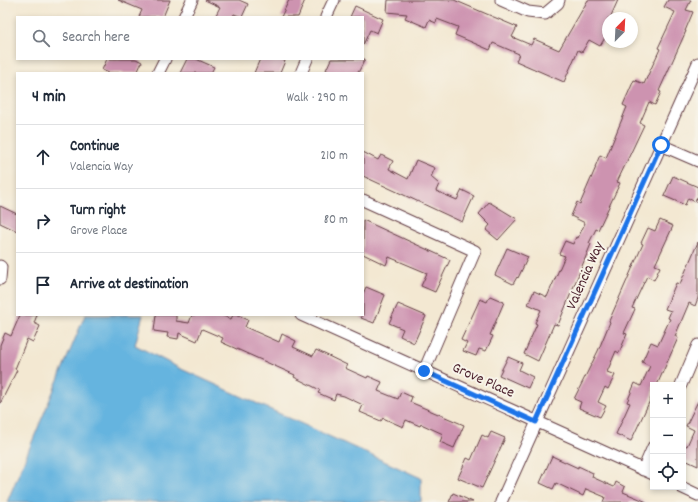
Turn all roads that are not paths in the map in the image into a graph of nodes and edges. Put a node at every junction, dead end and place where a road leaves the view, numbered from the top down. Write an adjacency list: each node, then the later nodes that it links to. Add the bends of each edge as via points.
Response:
1 (192, 0): 5 (street)
2 (334, 0): 6 (street)
3 (501, 0): 4 (street, via 528,12 545,14)
4 (559, 0)
5 (184, 16)
6 (326, 16)
7 (164, 60): 10 (street)
8 (307, 60): 11 (street)
9 (698, 63): 12 (street, Valencia Way)
10 (158, 72)
11 (301, 72)
12 (661, 145): 13 (street); 21 (street, Valencia Way)
13 (698, 162)
14 (364, 200): 19 (street, via 475,251)
15 (0, 266): 16 (street)
16 (0, 279)
17 (303, 316): 19 (street, Grove Place)
18 (698, 346): 20 (street)
19 (424, 371): 21 (street, Grove Place)
20 (682, 382)
21 (536, 422): 23 (street, Grove Place); 26 (street, Valencia Way)
22 (652, 454): 23 (street)
23 (648, 472)
24 (686, 489): 25 (street)
25 (698, 495)
26 (501, 502)

